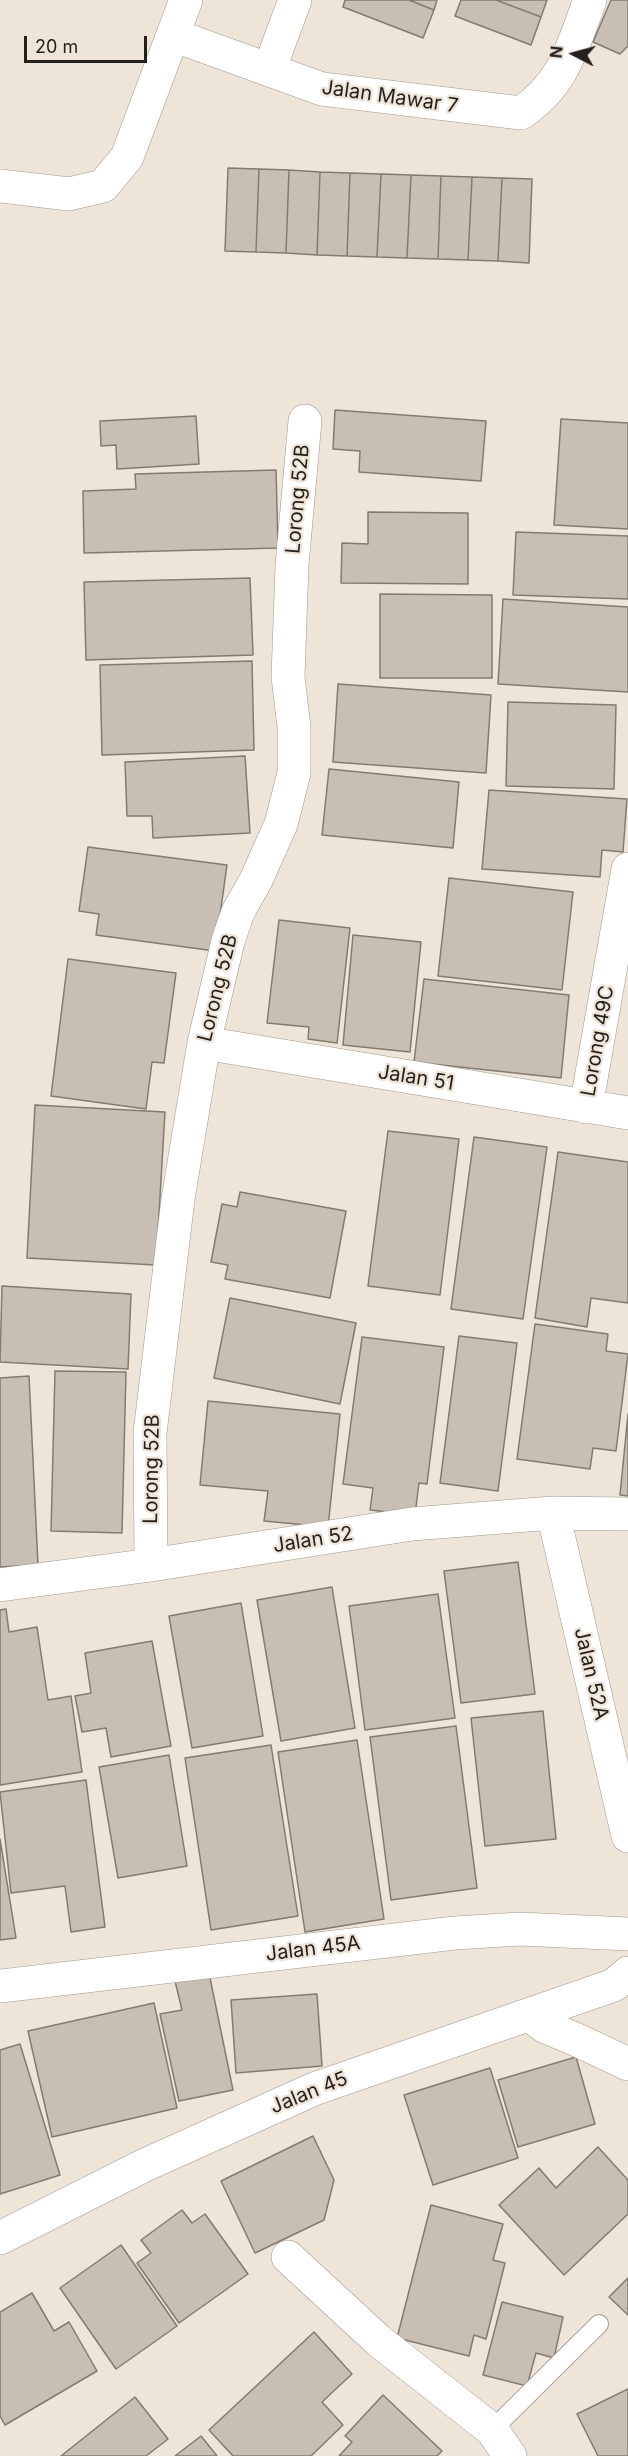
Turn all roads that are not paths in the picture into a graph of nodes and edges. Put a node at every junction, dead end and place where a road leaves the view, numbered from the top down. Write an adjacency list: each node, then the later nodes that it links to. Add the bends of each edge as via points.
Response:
1 (186, 0): 4 (street)
2 (295, 0): 5 (street)
3 (590, 0): 5 (street, Jalan Mawar 7, via 561,74 540,100 521,113 322,89)
4 (173, 35): 5 (street, Jalan Mawar 7); 6 (street, via 127,157 103,186 69,194)
5 (269, 70)
6 (0, 186)
7 (305, 421): 9 (street, Lorong 52B, via 292,565 288,677 294,773 281,824 228,941)
8 (628, 869): 10 (street, Lorong 49C)
9 (204, 1043): 10 (street, Jalan 51); 14 (street, Lorong 52B, via 178,1199 150,1433)
10 (586, 1107): 11 (street, Jalan 51)
11 (628, 1113)
12 (553, 1512): 13 (street, Jalan 52); 14 (street, Jalan 52, via 412,1524); 16 (street, Jalan 52A)
13 (628, 1514)
14 (152, 1565): 15 (street, Jalan 52)
15 (0, 1585)
16 (628, 1836)
17 (628, 1934): 19 (street, Jalan 45A, via 520,1929 455,1933)
18 (628, 1973): 20 (street, Jalan 45, via 614,1985)
19 (0, 1986)
20 (529, 2015): 21 (street, via 544,2026); 22 (street, Jalan 45, via 314,2089 145,2165)
21 (628, 2064)
22 (0, 2238)
23 (288, 2257): 25 (street, via 379,2341)
24 (599, 2324): 25 (lane)
25 (501, 2443)

